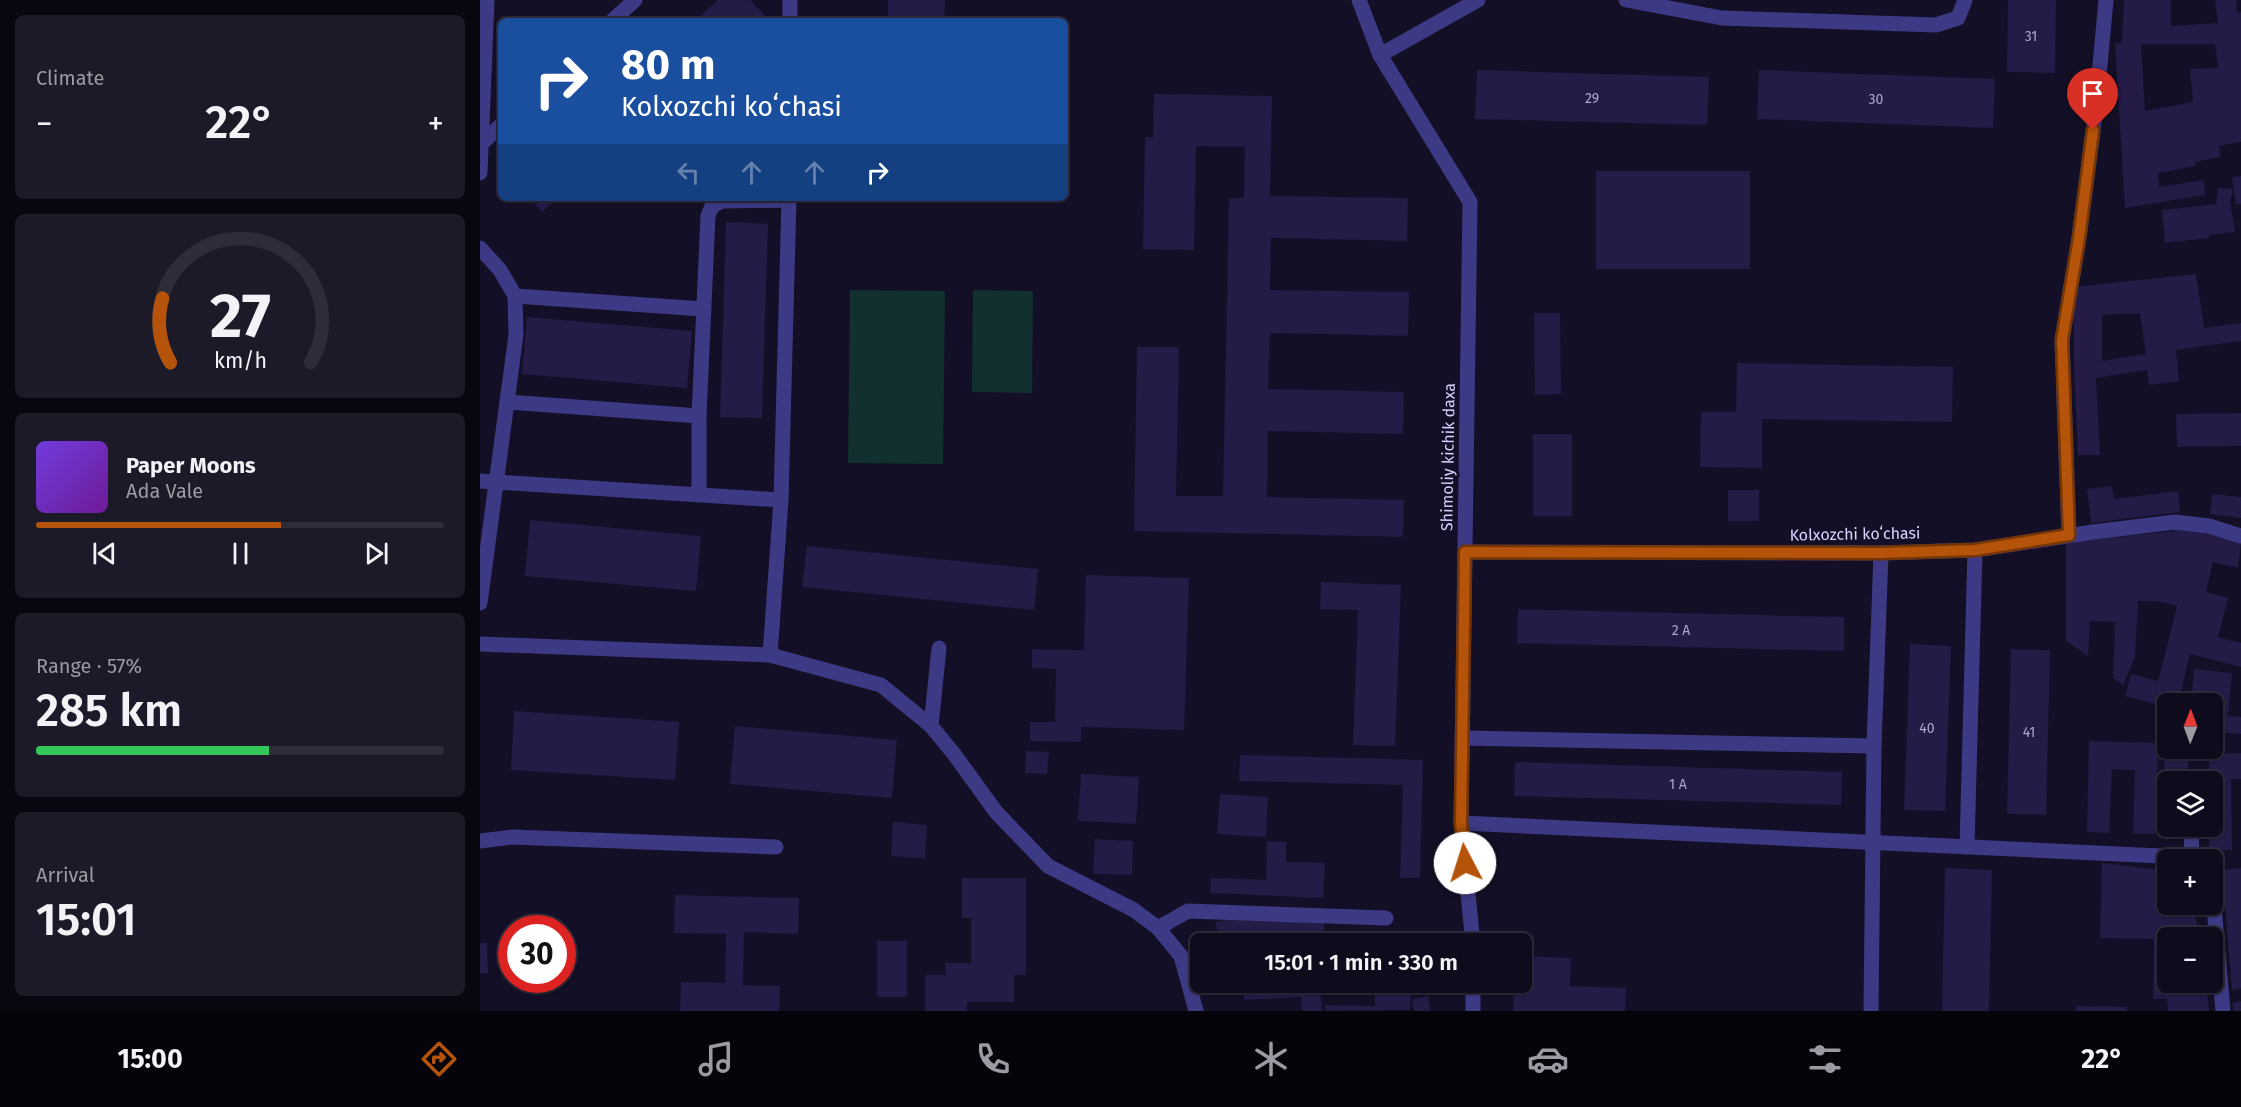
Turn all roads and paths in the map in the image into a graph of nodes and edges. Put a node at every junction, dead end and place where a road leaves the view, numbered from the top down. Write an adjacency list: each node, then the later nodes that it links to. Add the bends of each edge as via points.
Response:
1 (487, 0): 14 (street)
2 (635, 0): 10 (street)
3 (790, 0): 11 (street)
4 (1359, 0): 12 (street, Shimoliy kichik daxa)
5 (1478, 0): 12 (street)
6 (1626, 0): 9 (street)
7 (1965, 0): 9 (street, via 1958,18 1936,25 1722,18)
8 (2106, 0): 26 (street, via 2096,108 2062,340)
9 (1655, 3)
10 (615, 18)
11 (790, 18)
12 (1380, 55): 29 (street, Shimoliy kichik daxa, via 1470,202)
13 (498, 128): 14 (street)
14 (481, 144): 15 (street)
15 (480, 173)
16 (722, 201): 20 (street, via 712,206 708,216)
17 (789, 201): 25 (street)
18 (480, 248): 19 (street, via 500,270)
19 (515, 296): 20 (street); 21 (street, via 516,335)
20 (703, 309): 22 (street)
21 (507, 402): 22 (street); 23 (street)
22 (699, 416): 24 (street)
23 (488, 482): 24 (street); 31 (street)
24 (699, 495): 25 (street)
25 (781, 500): 34 (street)
26 (2069, 535): 27 (street, Kolxozchi koʻchasi, via 2175,522 2209,526); 28 (street, Kolxozchi koʻchasi)
27 (2241, 536)
28 (1975, 550): 30 (street, Kolxozchi koʻchasi); 42 (street)
29 (1465, 552): 30 (street, Kolxozchi koʻchasi); 36 (street, Shimoliy kichik daxa)
30 (1881, 553): 37 (street)
31 (480, 603)
32 (480, 644): 34 (street)
33 (939, 648): 35 (street)
34 (770, 656): 35 (street, via 881,685)
35 (931, 726): 46 (street, via 996,812 1048,866 1134,910)
36 (1462, 738): 37 (street); 38 (street, Shimoliy kichik daxa)
37 (1874, 746): 40 (street)
38 (1461, 823): 40 (street); 47 (street, Shimoliy kichik daxa)
39 (480, 842): 41 (street, via 512,837)
40 (1874, 843): 42 (street); 51 (street)
41 (776, 847)
42 (1967, 847): 43 (street)
43 (2157, 856)
44 (2215, 915): 52 (street)
45 (1386, 918): 46 (street, via 1188,911)
46 (1158, 928): 49 (street, via 1181,956)
47 (1472, 933)
48 (1473, 993): 50 (street)
49 (1196, 1011)
50 (1473, 1011)
51 (1871, 1011)
52 (2223, 1011)

